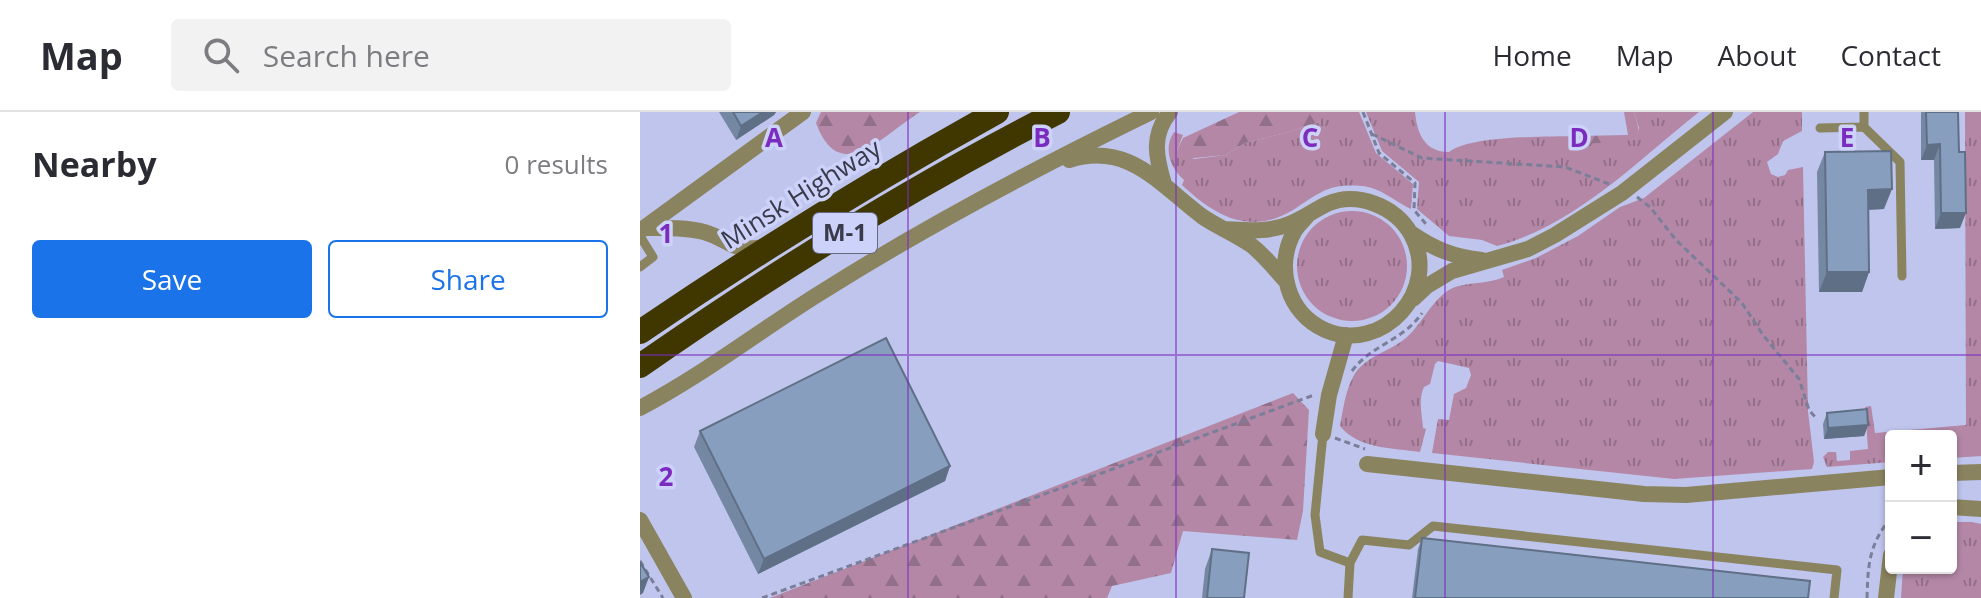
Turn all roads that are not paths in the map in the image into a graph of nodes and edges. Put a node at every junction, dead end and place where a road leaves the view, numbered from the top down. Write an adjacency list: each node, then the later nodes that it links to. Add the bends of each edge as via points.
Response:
1 (803, 112): 13 (street)
2 (997, 112): 16 (highway, Minsk Highway / М-1)
3 (1058, 112): 24 (highway, М-1, via 810,254)
4 (1151, 112): 10 (street)
5 (1170, 112): 11 (street, via 1155,146)
6 (1725, 112): 17 (street, via 1622,193 1528,249)
7 (1864, 112): 8 (lane)
8 (1864, 127): 9 (lane); 19 (lane, via 1900,162)
9 (1820, 128)
10 (1037, 171): 11 (street, via 1102,155 1126,160); 25 (street, via 847,276)
11 (1164, 184): 14 (street)
12 (1309, 214): 14 (street, via 1272,229); 15 (street, via 1352,199 1395,214); 20 (street, via 1294,231 1284,259)
13 (641, 229): 16 (street, via 708,233 737,248); 18 (lane, via 653,257)
14 (1223, 229): 20 (street, via 1254,248)
15 (1410, 231): 17 (street, via 1452,255); 21 (street, via 1420,266)
16 (767, 247): 22 (highway, Minsk Highway / М-1)
17 (1487, 261): 21 (street, via 1452,271)
18 (640, 267)
19 (1902, 276)
20 (1285, 280): 23 (street, via 1305,316)
21 (1411, 301): 23 (street, via 1384,327)
22 (640, 332)
23 (1346, 335): 26 (street)
24 (640, 366)
25 (640, 411)
26 (1323, 434): 34 (lane, via 1315,515 1320,552)
27 (1368, 458): 30 (street, via 1644,494)
28 (1981, 472): 29 (street)
29 (1957, 475)
30 (1885, 478)
31 (1957, 507): 32 (street)
32 (1981, 509)
33 (640, 520): 36 (street)
34 (1350, 563): 37 (lane); 38 (lane, via 1362,540 1409,545 1433,526 1837,570)
35 (1889, 574): 39 (street)
36 (684, 598)
37 (1348, 598)
38 (1834, 598)
39 (1886, 598)

